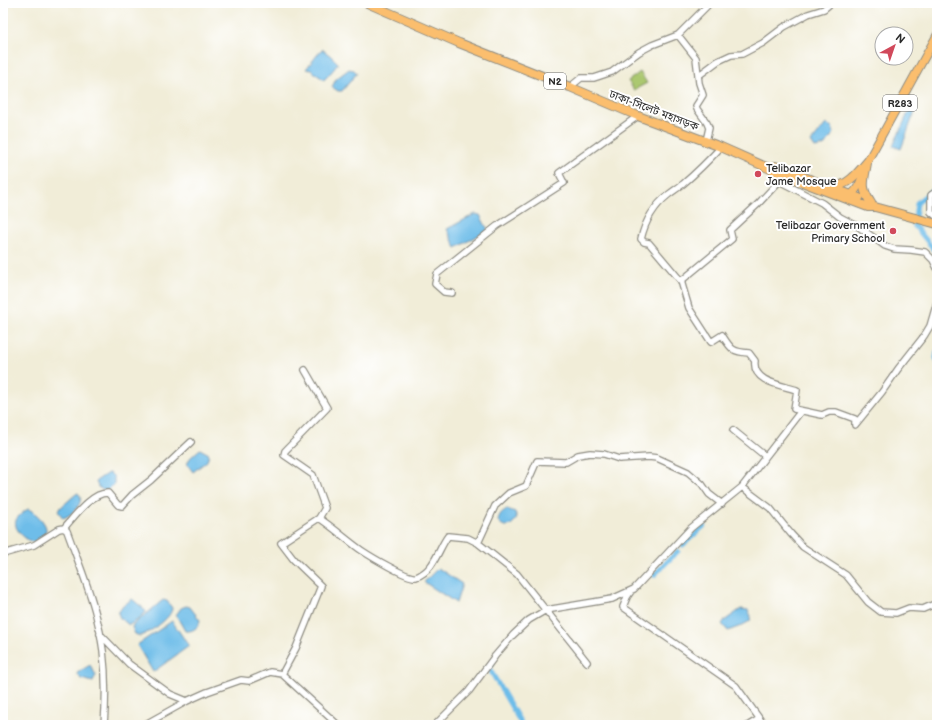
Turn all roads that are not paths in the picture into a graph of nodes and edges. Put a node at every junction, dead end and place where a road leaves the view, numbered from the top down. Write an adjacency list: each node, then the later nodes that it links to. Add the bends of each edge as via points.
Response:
1 (367, 3): 7 (highway, ঢাকা-সিলেট মহাসড়ক / N2)
2 (705, 3): 4 (street, via 707,6)
3 (831, 3): 6 (street, via 824,9 808,14 784,27 763,44 718,61)
4 (678, 35): 6 (street, via 696,58); 7 (street, via 639,52 612,72 594,78 581,78)
5 (937, 35): 12 (main road, R283)
6 (698, 76): 9 (street, via 702,95 696,109 709,128)
7 (570, 87): 8 (highway, ঢাকা-সিলেট মহাসড়ক / N2)
8 (638, 116): 9 (highway, ঢাকা-সিলেট মহাসড়ক / N2); 22 (street, via 559,173 564,183 497,226 437,274 434,284 444,292)
9 (706, 142): 10 (highway, ঢাকা-সিলেট মহাসড়ক / N2)
10 (721, 148): 11 (highway, ঢাকা-সিলেট মহাসড়ক / N2); 21 (street, via 682,185 662,199 644,228 641,239 649,243)
11 (745, 158): 13 (highway, ঢাকা-সিলেট মহাসড়ক / N2); 14 (highway, via 759,160)
12 (865, 166): 14 (highway, R283, via 846,183); 16 (main road, R283); 17 (highway, R283, via 863,188)
13 (784, 175): 16 (highway, ঢাকা-সিলেট মহাসড়ক / N2, via 842,198); 20 (street, via 784,183 822,202 885,246 925,252); 21 (street, via 730,230 732,239)
14 (832, 188): 16 (highway)
15 (937, 191): 18 (street, via 931,195 930,205 931,212)
16 (852, 199): 17 (highway)
17 (873, 205): 19 (highway)
18 (937, 217)
19 (934, 223)
20 (937, 268)
21 (680, 281): 25 (street, via 689,308 711,342 722,335 731,349 749,353 755,360 754,367 767,382 797,390 794,409)
22 (452, 293)
23 (937, 302): 25 (street, via 930,326 924,336 855,425 855,420 836,412 822,415)
24 (305, 370): 31 (street, via 327,408 284,455 313,474 325,508)
25 (801, 411): 28 (street)
26 (733, 430): 28 (street)
27 (191, 442): 32 (street, via 122,506 108,493 103,493 77,513)
28 (765, 456): 29 (street)
29 (742, 487): 30 (street); 36 (street, via 770,508 803,547 846,575 868,602 881,612 896,613 909,608 923,609)
30 (722, 504): 33 (street, via 688,472 657,458 619,459 590,453 578,455 566,462 537,462 526,486 509,493 495,506); 35 (street, via 691,528)
31 (319, 518): 33 (street, via 360,550 411,577 417,576 434,562 448,536 468,538); 40 (street, via 281,543 294,560 321,586 296,648)
32 (64, 528): 34 (street, via 34,545); 38 (street, via 96,615)
33 (478, 543): 37 (street, via 517,574)
34 (3, 554)
35 (634, 589): 37 (street, via 612,599); 42 (street, via 623,607 736,686)
36 (937, 603)
37 (546, 610): 39 (street); 46 (street, via 529,620 513,635 469,691)
38 (100, 634): 41 (street, via 129,664 170,694); 43 (street, via 105,661)
39 (587, 662)
40 (282, 674): 41 (street, via 270,672 249,681 240,680); 45 (street)
41 (187, 701): 44 (street)
42 (759, 719): 47 (street); 48 (street)
43 (104, 725)
44 (144, 725)
45 (338, 725)
46 (435, 725)
47 (749, 725)
48 (764, 725)

